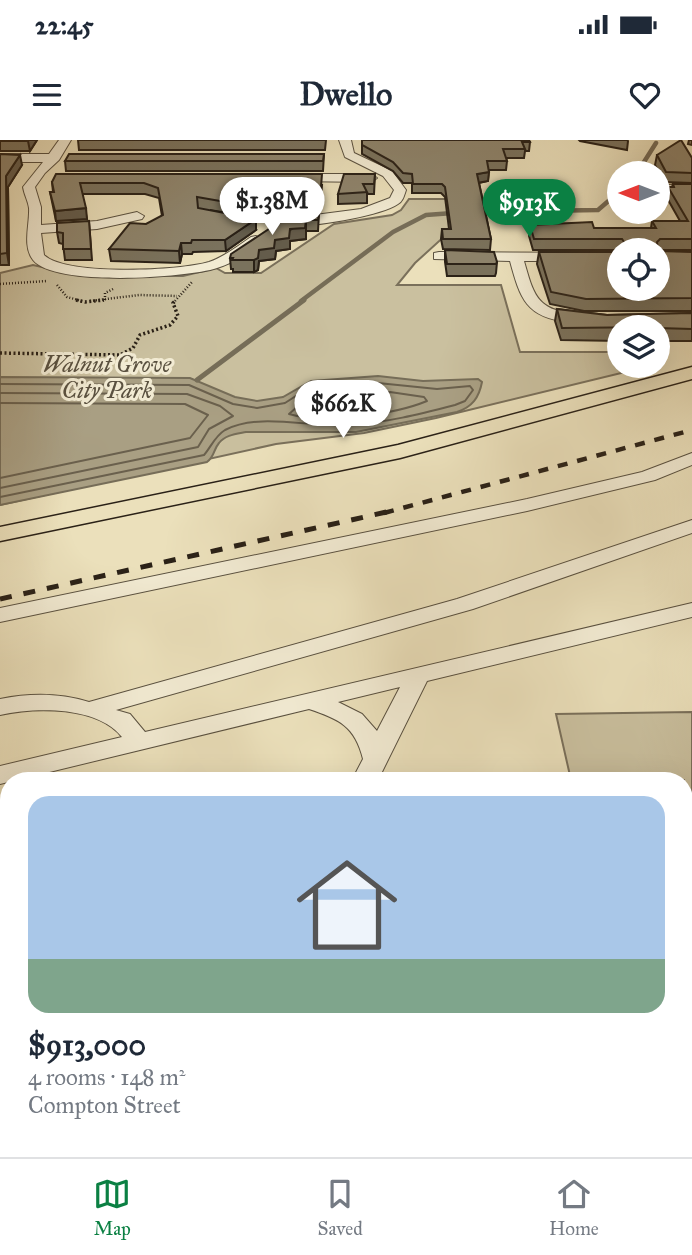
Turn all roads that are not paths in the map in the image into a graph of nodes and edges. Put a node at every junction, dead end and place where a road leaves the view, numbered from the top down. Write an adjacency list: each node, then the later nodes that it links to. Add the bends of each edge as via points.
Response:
1 (65, 140): 4 (street)
2 (345, 140): 6 (street, via 346,157)
3 (0, 158): 4 (street)
4 (60, 158): 10 (street, via 29,190 35,202)
5 (274, 178): 6 (street)
6 (392, 178): 10 (street, via 399,194 382,209 303,218 272,230 212,266 173,272 66,270 48,265 38,258)
7 (670, 189): 8 (street)
8 (692, 189)
9 (137, 216): 10 (street, via 97,225)
10 (36, 229)
11 (439, 256): 12 (street)
12 (516, 257): 13 (street); 14 (street, via 527,298 535,306 563,317)
13 (607, 257)
14 (598, 318)
15 (692, 373): 18 (main road, via 400,451)
16 (692, 459): 20 (street, via 648,477 527,505)
17 (692, 526): 24 (street, via 466,604)
18 (0, 534)
19 (692, 610): 21 (street)
20 (0, 615)
21 (418, 675): 22 (street); 26 (street)
22 (308, 701): 25 (street); 26 (street, via 367,729 373,741)
23 (0, 707): 24 (street, via 67,703)
24 (91, 709): 25 (street, via 121,720)
25 (139, 742): 27 (street)
26 (370, 770)
27 (13, 772)

